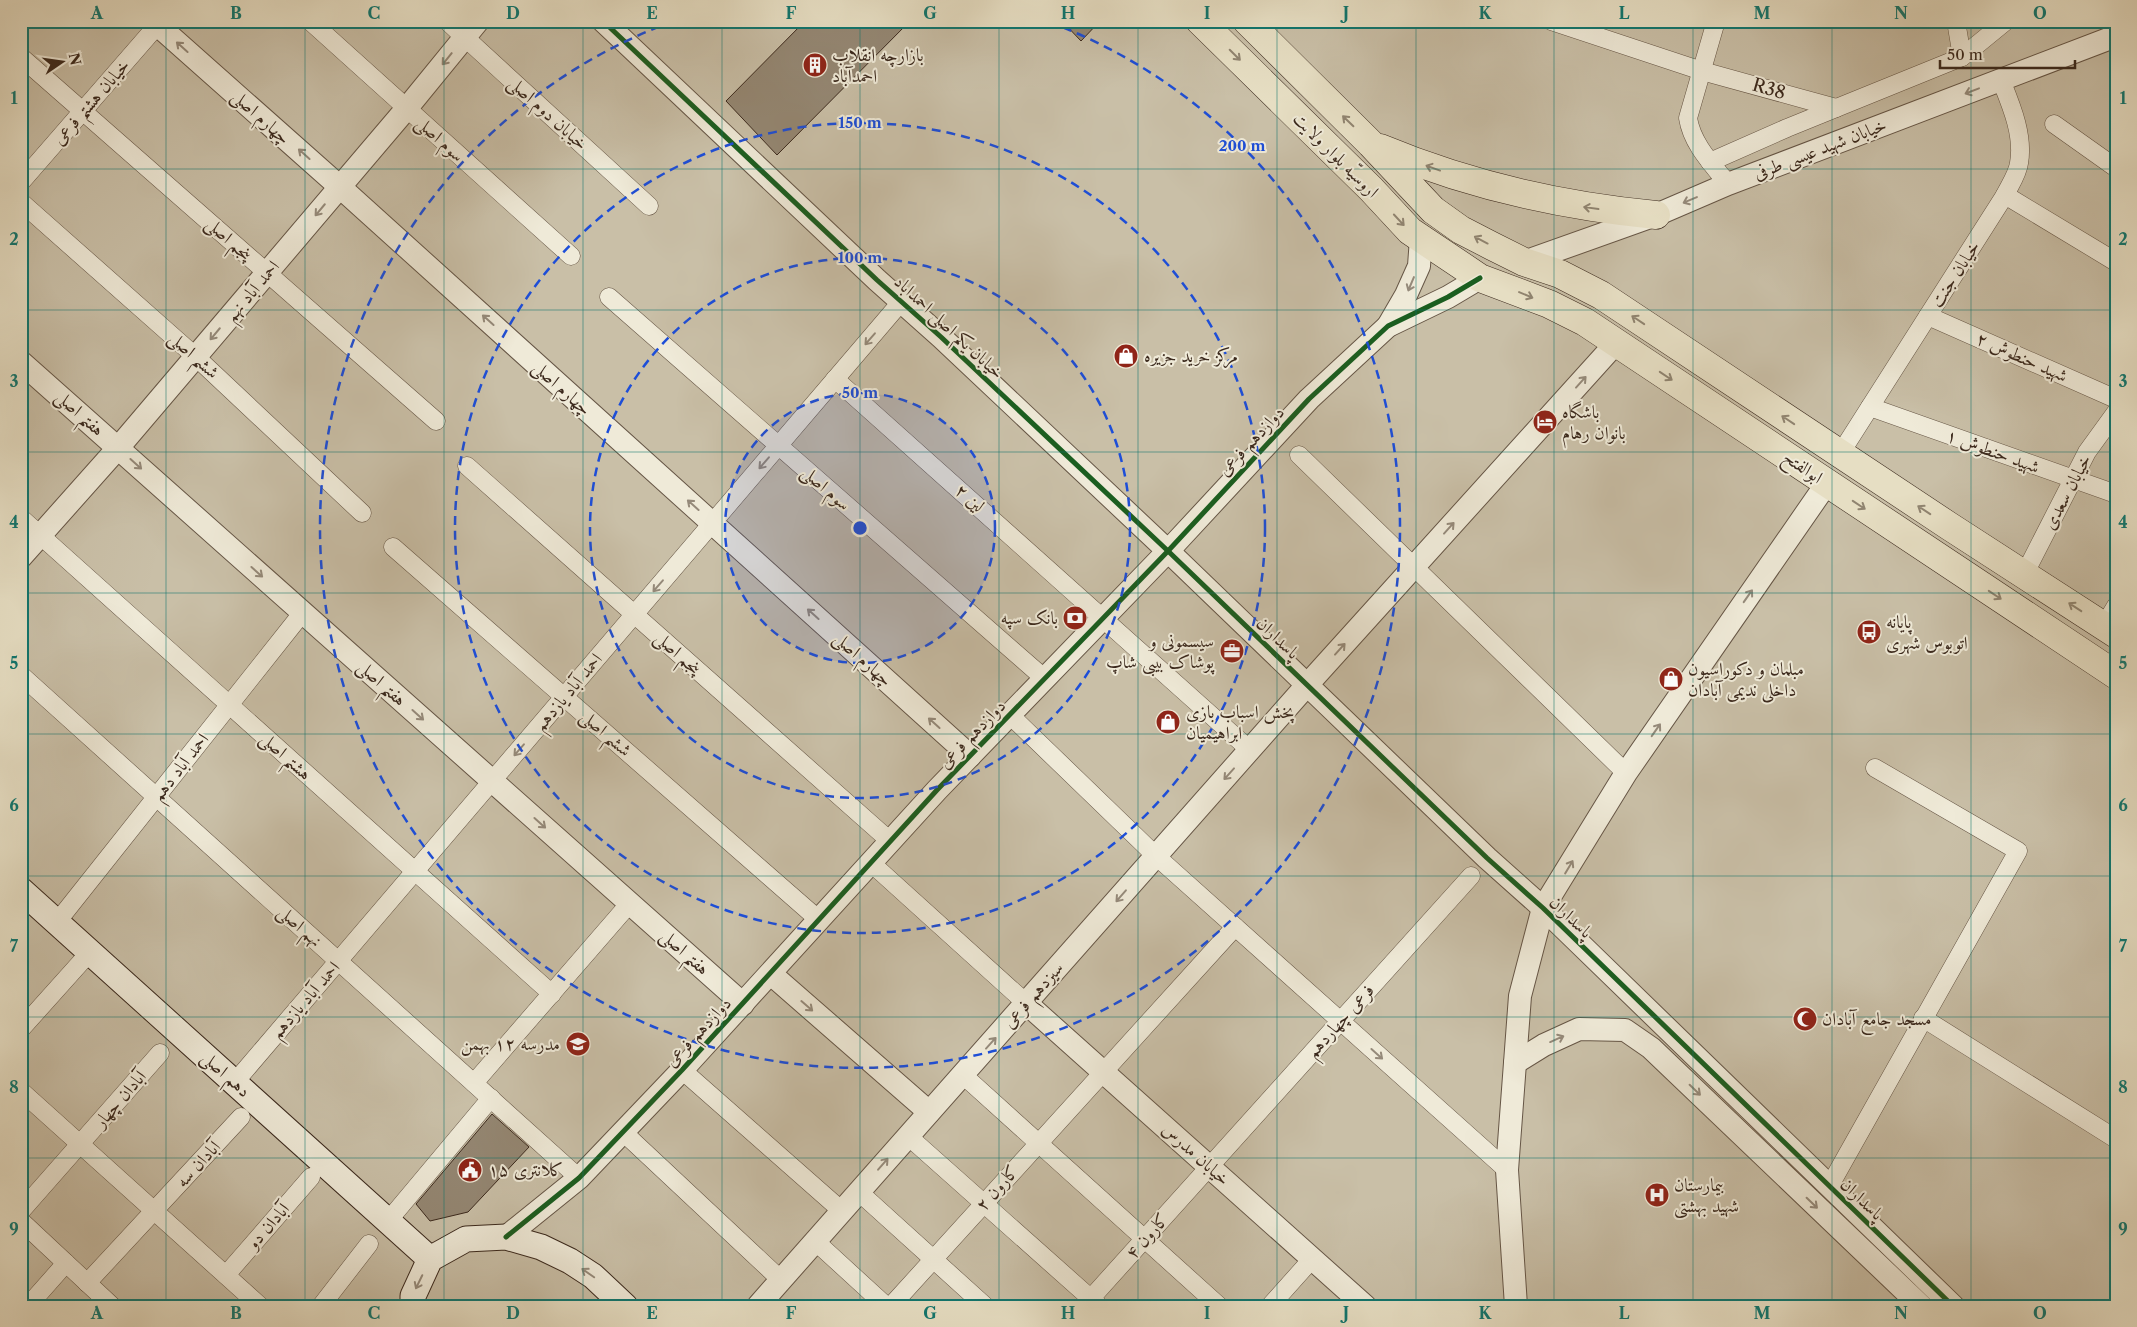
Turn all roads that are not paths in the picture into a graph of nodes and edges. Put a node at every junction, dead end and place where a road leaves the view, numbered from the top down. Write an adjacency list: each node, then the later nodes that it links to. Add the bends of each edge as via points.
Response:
1 (310, 21): 17 (street, سوم اصلی)
2 (447, 21): 11 (street, خیابان دوم اصلی)
3 (603, 21): 38 (street, خیابان یکم اصلی احمداباد)
4 (1247, 21): 21 (main road, اروسیّه بلوار ولایت, one-way to 4)
5 (1551, 21): 15 (street, R38)
6 (1716, 21): 15 (street)
7 (1956, 21): 14 (street)
8 (2006, 21): 14 (street)
9 (157, 22): 19 (street, خیابان هشتم فرعی); 26 (street, چهارم اصلی, one-way to 9)
10 (1204, 23): 31 (main road, اروسیّه بلوار ولایت, one-way to 31, via 1410,232)
11 (472, 30): 17 (street, احمد آباد نهم, one-way to 17); 29 (street, خیابان دوم اصلی)
12 (2116, 36): 16 (street, خیابان شهید عیسی طرفی)
13 (21, 57): 19 (street, پنجم اصلی)
14 (1962, 57): 18 (street)
15 (1702, 71): 18 (street, R38); 22 (street, via 1688,118 1690,132)
16 (2001, 80): 25 (street, خیابان شهید عیسی طرفی, one-way to 25); 27 (street, خیابان جنت, via 2019,135 2019,163)
17 (407, 108): 26 (street, احمد آباد نهم); 32 (street, سوم اصلی)
18 (1836, 108): 22 (street)
19 (84, 110): 24 (street, خیابان هشتم فرعی); 35 (street, پنجم اصلی)
20 (2054, 124): 23 (street)
21 (1371, 144): 30 (main road, one-way to 21, via 1573,205 1490,187); 33 (main road, اروسیّه بلوار ولایت, one-way to 21, via 1461,230 1432,210)
22 (1710, 162): 25 (street)
23 (2116, 168)
24 (21, 182)
25 (1728, 184): 30 (street, خیابان شهید عیسی طرفی, one-way to 30)
26 (340, 187): 35 (street, احمد آباد نهم, one-way to 35); 59 (street, چهارم اصلی, one-way to 26)
27 (2005, 195): 34 (street); 39 (street, خیابان جنت)
28 (21, 202): 42 (street, ششم اصلی)
29 (649, 206)
30 (1656, 215): 33 (street, خیابان شهید عیسی طرفی)
31 (1421, 238): 36 (main road, اروسیّه بلوار ولایت); 40 (street, one-way to 40, via 1419,266)
32 (571, 256)
33 (1524, 262): 36 (main road); 51 (main road, ابوالفتح, one-way to 33, via 1601,295 1560,274)
34 (2116, 262)
35 (267, 272): 42 (street, احمد آباد نهم, one-way to 42); 48 (street, پنجم اصلی)
36 (1480, 278): 40 (street, دوازدهم فرعی); 41 (main road, ابوالفتح, one-way to 41, via 1549,304 1585,322)
37 (609, 297): 49 (street, سوم اصلی)
38 (901, 302): 44 (street, احمد آباد یازدهم, one-way to 44); 63 (street, خیابان یکم اصلی احمداباد)
39 (1928, 316): 45 (street, شهید حنطوش ۲); 46 (street, خیابان جنت)
40 (1388, 326): 63 (street, دوازدهم فرعی, via 1309,399)
41 (1616, 343): 55 (main road, ابوالفتح, one-way to 55); 66 (street, سیزدهم فرعی, one-way to 41)
42 (196, 356): 50 (street, احمد آباد نهم); 57 (street, ششم اصلی)
43 (21, 362): 50 (street, هفتم اصلی)
44 (835, 379): 49 (street, احمد آباد یازدهم); 70 (street, لین ۲)
45 (2116, 399)
46 (1870, 407): 51 (street, خیابان جنت); 54 (street, شهید حنطوش ۱)
47 (2116, 412): 54 (street, خیابان سعدی, via 2087,452)
48 (436, 421)
49 (778, 446): 59 (street, احمد آباد یازدهم, one-way to 59); 74 (street, سوم اصلی)
50 (118, 448): 61 (street, احمد آباد نهم); 68 (street, هفتم اصلی, one-way to 68)
51 (1840, 454): 60 (main road, ابوالفتح, one-way to 51)
52 (1299, 455): 66 (street)
53 (467, 466): 69 (street, پنجم اصلی)
54 (2073, 480): 56 (street, شهید حنطوش ۱); 67 (street, خیابان سعدی)
55 (1827, 483): 64 (main road, ابوالفتح, one-way to 64); 82 (street, one-way to 55)
56 (2116, 494)
57 (362, 513)
58 (21, 518): 61 (street, هشتم اصلی)
59 (712, 523): 69 (street, احمد آباد یازدهم, one-way to 69); 80 (street, چهارم اصلی, one-way to 59)
60 (1949, 526): 64 (main road); 67 (main road, ابوالفتح)
61 (40, 535): 65 (street, احمد آباد نهم); 77 (street, هشتم اصلی)
62 (393, 547): 76 (street, ششم اصلی)
63 (1168, 551): 70 (street, دوازدهم فرعی); 75 (street, پاسداران)
64 (1932, 553): 73 (main road, ابوالفتح, one-way to 73)
65 (21, 557)
66 (1414, 566): 75 (street, سیزدهم فرعی, one-way to 66); 82 (street)
67 (2024, 574): 71 (main road, ابوالفتح, one-way to 67)
68 (302, 612): 77 (street, احمد آباد دهم); 83 (street, هفتم اصلی, one-way to 83)
69 (635, 614): 76 (street, احمد آباد یازدهم); 85 (street, پنجم اصلی)
70 (1104, 617): 74 (street, دوازدهم فرعی); 79 (street, لین ۲)
71 (2112, 622)
72 (21, 675): 84 (street, نهم اصلی)
73 (2116, 675)
74 (1045, 679): 78 (street, دوازدهم فرعی)
75 (1307, 685): 79 (street, سیزدهم فرعی); 92 (street, پاسداران)
76 (565, 696): 83 (street, احمد آباد یازدهم, one-way to 83); 93 (street, ششم اصلی)
77 (229, 705): 84 (street, احمد آباد دهم); 88 (street, هشتم اصلی)
78 (1010, 715): 80 (street, دوازدهم فرعی); 86 (street)
79 (1250, 750): 86 (street, سیزدهم فرعی, one-way to 86)
80 (970, 756): 85 (street, دوازدهم فرعی)
81 (1875, 768): 102 (street, via 2018,851)
82 (1626, 773): 92 (street, one-way to 82)
83 (492, 781): 88 (street, احمد آباد یازدهم); 91 (street, هفتم اصلی, one-way to 91)
84 (157, 797): 94 (street, احمد آباد دهم); 97 (street, نهم اصلی)
85 (890, 841): 87 (street, دوازدهم فرعی)
86 (1156, 856): 95 (street); 100 (street, سیزدهم فرعی, one-way to 100)
87 (870, 862): 93 (street, دوازدهم فرعی); 100 (street)
88 (415, 871): 97 (street, احمد آباد یازدهم); 99 (street, هشتم اصلی)
89 (1471, 876): 103 (street, فرعی چهاردهم)
90 (21, 890): 94 (main road, دهم اصلی)
91 (630, 903): 99 (street); 101 (street, هفتم اصلی)
92 (1543, 908): 106 (street, via 1520,996); 125 (street, پاسداران)
93 (819, 920): 98 (street, دوازدهم فرعی)
94 (57, 922): 96 (main road, دهم اصلی)
95 (1235, 927): 103 (street); 108 (street, کارون ۲)
96 (90, 952): 104 (street); 110 (main road, دهم اصلی)
97 (339, 961): 110 (street, احمد آباد یازدهم); 111 (street, نهم اصلی)
98 (770, 974): 101 (street, دوازدهم فرعی); 114 (street, one-way to 114)
99 (552, 994): 111 (street)
100 (1026, 1003): 108 (street, خیابان مدرس); 109 (street, سیزدهم فرعی, one-way to 100)
101 (743, 1004): 107 (street, دوازدهم فرعی)
102 (1923, 1018): 118 (street); 125 (street)
103 (1340, 1021): 121 (street, فرعی چهاردهم); 122 (street, one-way to 122)
104 (21, 1029)
105 (160, 1054): 120 (street, آبادان چهار)
106 (1515, 1063): 122 (street); 159 (street, one-way to 159, via 1544,1045 1579,1030 1625,1030 1651,1048)
107 (682, 1070): 116 (street, دوازدهم فرعی); 130 (street)
108 (1103, 1071): 119 (street, کارون ۲); 121 (street, خیابان مدرس)
109 (963, 1075): 114 (street, سیزدهم فرعی); 119 (street)
110 (235, 1082): 132 (main road, دهم اصلی)
111 (474, 1082): 113 (street, نهم اصلی)
112 (21, 1092): 120 (street)
113 (491, 1098): 124 (street, نهم اصلی); 132 (street)
114 (929, 1112): 117 (street, سیزدهم فرعی)
115 (241, 1117): 129 (street, آبادان سه)
116 (622, 1132): 124 (street, دوازدهم فرعی); 142 (street)
117 (908, 1136): 126 (street, سیزدهم فرعی, one-way to 117); 127 (street)
118 (2116, 1139)
119 (1038, 1143): 127 (street, کارون ۲); 134 (street)
120 (80, 1145): 128 (street, آبادان چهار); 129 (street)
121 (1209, 1166): 134 (street, کارون ۴); 139 (street, خیابان مدرس)
122 (1507, 1170): 158 (street)
123 (311, 1177): 141 (street, آبادان دو)
124 (579, 1178): 133 (street, دوازدهم فرعی)
125 (1829, 1187): 160 (street, پاسداران)
126 (859, 1192): 130 (street, سیزدهم فرعی); 138 (street)
127 (984, 1203): 138 (street, کارون ۲); 144 (street)
128 (21, 1211)
129 (154, 1211): 141 (street); 143 (street, آبادان سه)
130 (842, 1211): 135 (street, سیزدهم فرعی)
131 (21, 1221): 140 (street)
132 (388, 1221): 137 (main road, دهم اصلی)
133 (506, 1236): 137 (main road, via 466,1239); 150 (main road, one-way to 133, via 593,1276 570,1261)
134 (1144, 1239): 144 (street, کارون ۴); 155 (street)
135 (815, 1241): 142 (street, سیزدهم فرعی); 152 (street)
136 (369, 1244): 148 (street)
137 (430, 1259): 149 (main road, one-way to 149, via 413,1296)
138 (933, 1259): 153 (street, کارون ۲); 154 (street)
139 (1312, 1259): 156 (street); 157 (street, خیابان مدرس)
140 (66, 1263): 143 (street); 145 (street)
141 (226, 1275): 147 (street)
142 (780, 1279): 151 (street, سیزدهم فرعی)
143 (87, 1283): 146 (street)
144 (1091, 1303)
145 (28, 1306)
146 (112, 1306)
147 (260, 1306)
148 (321, 1306)
149 (413, 1306)
150 (625, 1306)
151 (758, 1306)
152 (886, 1306)
153 (891, 1306)
154 (985, 1306)
155 (1219, 1306)
156 (1270, 1306)
157 (1365, 1306)
158 (1516, 1306)
159 (1921, 1306)
160 (1953, 1306)

